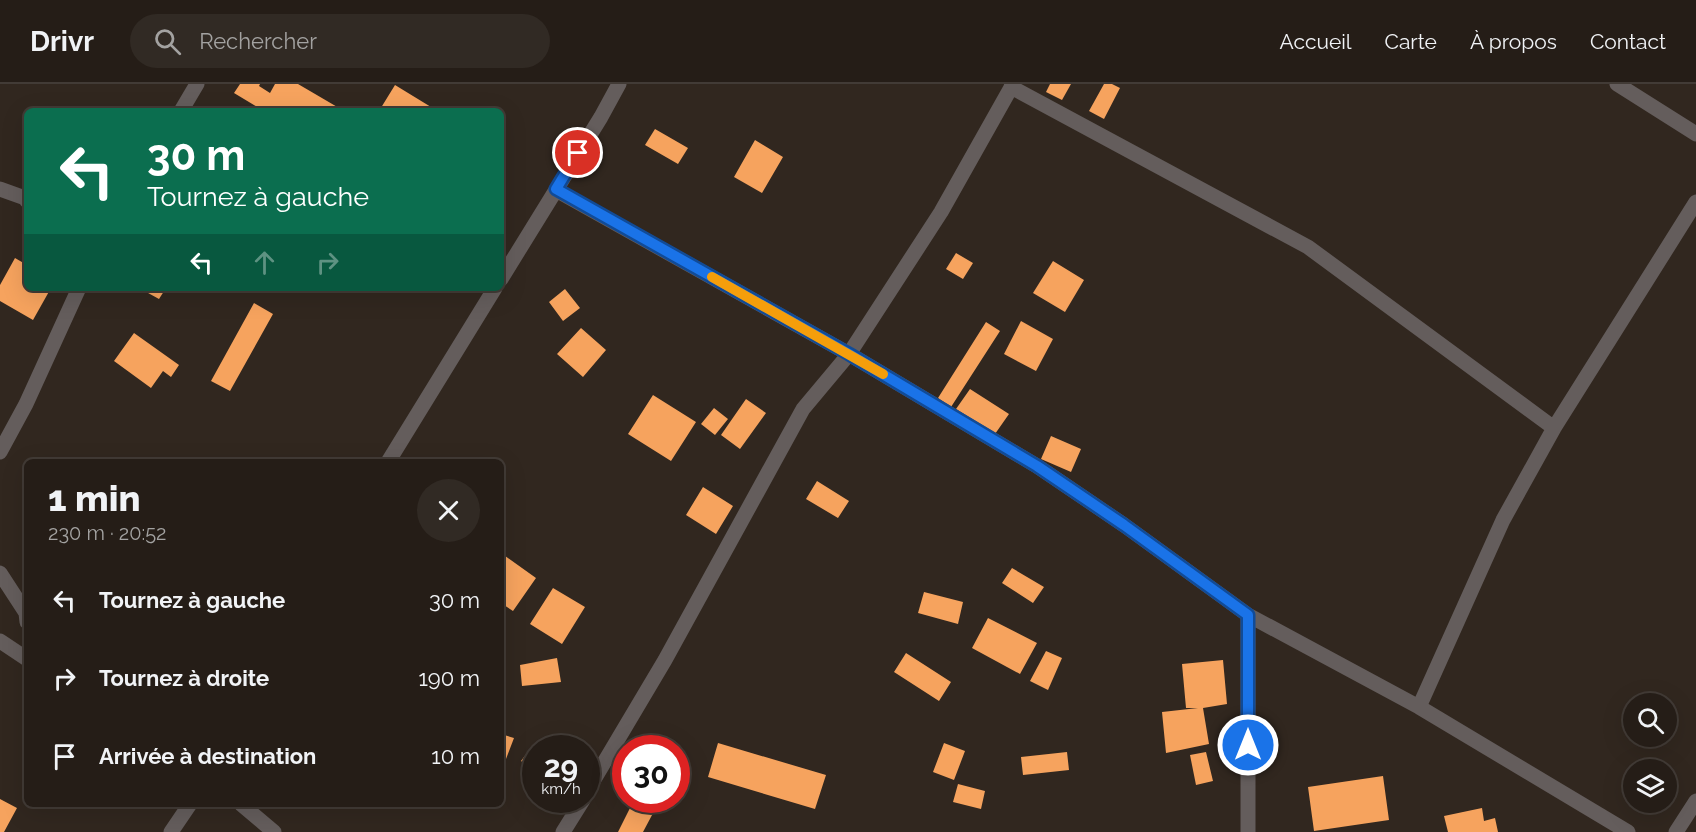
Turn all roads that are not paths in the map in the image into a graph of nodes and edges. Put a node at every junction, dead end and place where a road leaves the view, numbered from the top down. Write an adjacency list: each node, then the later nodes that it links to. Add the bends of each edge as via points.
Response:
1 (197, 84): 5 (street)
2 (619, 84): 8 (street)
3 (1617, 84): 6 (street)
4 (1012, 86): 14 (street, via 941,212); 15 (street, via 1308,247)
5 (183, 108)
6 (1696, 134)
7 (0, 189): 9 (street)
8 (556, 189): 11 (street); 14 (street)
9 (24, 198)
10 (1696, 202): 15 (street)
11 (504, 274)
12 (78, 291): 16 (street)
13 (493, 291): 17 (street)
14 (849, 354): 20 (street, via 1037,466); 24 (street, via 803,409)
15 (1554, 428): 23 (street, via 1503,520)
16 (0, 452)
17 (390, 459)
18 (0, 573): 19 (street)
19 (24, 610)
20 (1248, 615): 23 (street); 32 (street)
21 (0, 641): 22 (street)
22 (24, 657)
23 (1419, 707): 33 (street)
24 (600, 769)
25 (1696, 801): 34 (street)
26 (188, 807): 29 (street)
27 (245, 807): 30 (street)
28 (575, 813): 31 (street)
29 (171, 832)
30 (274, 832)
31 (563, 832)
32 (1248, 832)
33 (1628, 832)
34 (1676, 832)

